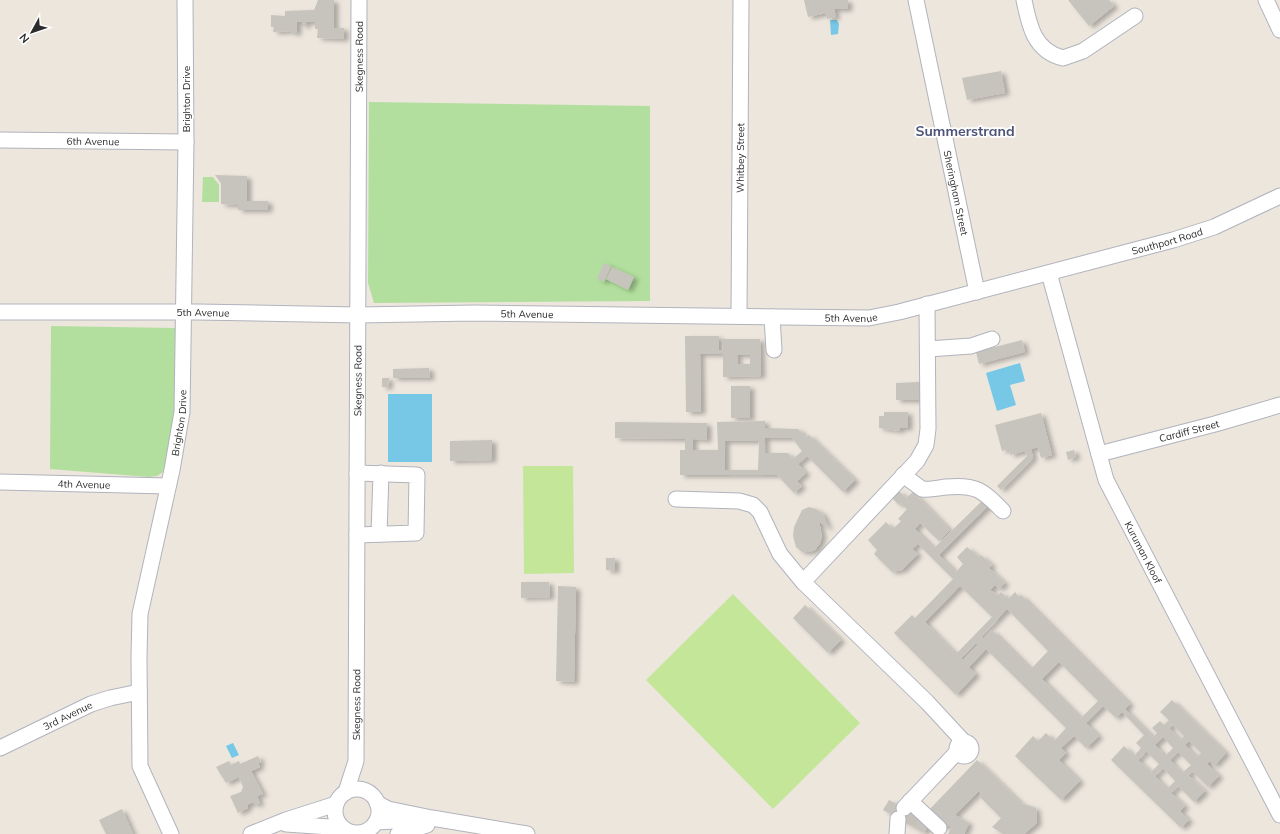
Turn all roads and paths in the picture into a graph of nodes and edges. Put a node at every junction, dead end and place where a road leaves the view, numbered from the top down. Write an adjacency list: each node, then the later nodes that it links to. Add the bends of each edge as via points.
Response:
1 (185, 0): 10 (street, Brighton Drive)
2 (359, 0): 17 (street, Skegness Road)
3 (741, 0): 18 (street, Whitbey Street)
4 (916, 0): 13 (street, Sheringham Street)
5 (1024, 0): 7 (street, via 1029,26 1036,41 1049,52 1063,58 1083,51)
6 (1266, 0): 8 (street)
7 (1135, 16)
8 (1280, 30)
9 (0, 140): 10 (street, 6th Avenue)
10 (186, 142): 16 (street, Brighton Drive)
11 (1280, 196): 12 (street, Southport Road, via 1196,233)
12 (1049, 273): 13 (street, 5th Avenue); 24 (street, Kuruman Kloof)
13 (977, 292): 14 (street, 5th Avenue)
14 (927, 304): 19 (street, 5th Avenue, via 869,318); 21 (street)
15 (0, 312): 16 (street, 5th Avenue)
16 (183, 312): 17 (street, 5th Avenue); 29 (street, Brighton Drive, via 182,412)
17 (358, 315): 18 (street, 5th Avenue, via 474,313); 25 (street, Skegness Road)
18 (739, 316): 19 (street, 5th Avenue)
19 (772, 317): 22 (street)
20 (992, 339): 21 (street, via 971,346)
21 (928, 349): 27 (street, via 927,437 919,457)
22 (774, 350)
23 (1279, 409): 24 (street, Cardiff Street)
24 (1098, 454): 42 (street, Kuruman Kloof, via 1106,480)
25 (357, 473): 26 (street); 33 (street, Skegness Road)
26 (382, 473): 32 (street); 32 (street, via 417,475 416,533)
27 (903, 475): 31 (street, via 922,489 963,485 975,487); 34 (street)
28 (0, 482): 29 (street, 4th Avenue)
29 (168, 486): 35 (street, Brighton Drive, via 140,614)
30 (676, 499): 34 (street, via 738,501 754,505 760,512 780,554)
31 (1003, 511)
32 (379, 534): 33 (street)
33 (357, 535): 37 (street, Skegness Road)
34 (803, 582): 43 (street, via 922,698 961,750)
35 (139, 692): 36 (street, 3rd Avenue, via 91,704); 49 (street, Brighton Drive, via 140,766)
36 (0, 748)
37 (356, 761): 38 (street, Skegness Road); 39 (street, Skegness Road)
38 (346, 792): 39 (street); 41 (street)
39 (367, 792): 40 (street)
40 (377, 803): 44 (street); 47 (street, via 379,812)
41 (336, 804): 45 (street); 48 (street, via 339,823)
42 (1280, 815)
43 (906, 817): 46 (street)
44 (438, 820): 47 (street); 51 (street); 52 (street)
45 (275, 825): 48 (street, via 301,824); 50 (street)
46 (939, 828)
47 (369, 829): 48 (street)
48 (349, 833)
49 (171, 834)
50 (252, 834)
51 (398, 834)
52 (527, 834)

